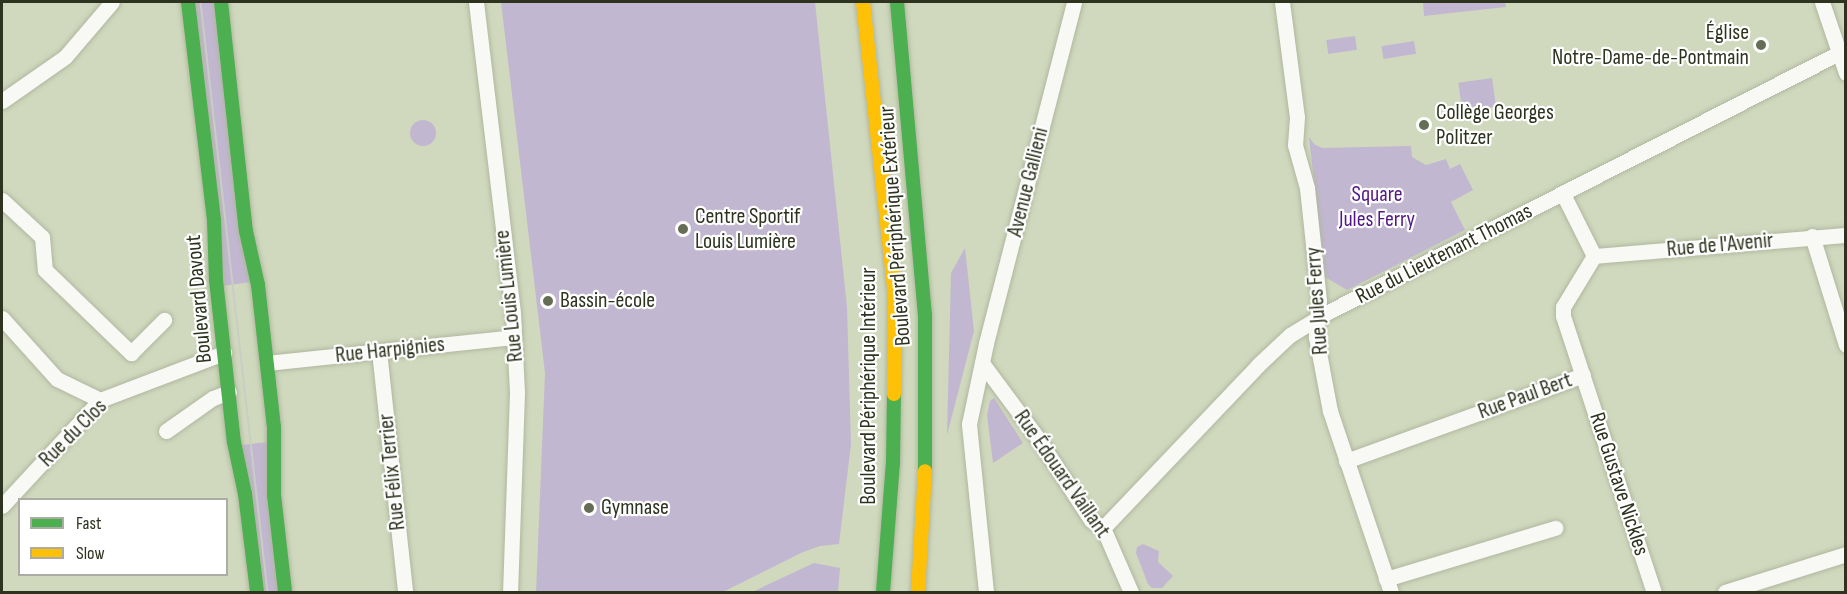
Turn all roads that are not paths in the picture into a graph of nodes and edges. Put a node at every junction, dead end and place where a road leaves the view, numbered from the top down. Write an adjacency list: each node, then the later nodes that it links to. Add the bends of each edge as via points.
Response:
1 (112, 2): 12 (street, via 65,57)
2 (188, 2): 24 (main road, Boulevard Davout, via 214,220)
3 (220, 2): 25 (main road, via 246,231 258,285)
4 (476, 2): 21 (street, Rue Louis Lumière)
5 (863, 2): 41 (main road, Boulevard Périphérique Intérieur, via 895,296 893,463)
6 (897, 2): 42 (main road, Boulevard Périphérique Extérieur, via 925,315 925,474)
7 (1074, 2): 26 (street, Avenue Gallieni)
8 (1282, 2): 19 (street, Rue Jules Ferry, via 1297,117 1295,145 1306,188 1318,289)
9 (1822, 2): 10 (street)
10 (1839, 53): 11 (street); 13 (street, Rue du Lieutenant Thomas)
11 (1845, 73)
12 (2, 101)
13 (1563, 194): 17 (street); 19 (street, Rue du Lieutenant Thomas)
14 (2, 200): 20 (street, via 42,237 45,270 131,353)
15 (1845, 234): 16 (street, Rue de l'Avenir)
16 (1812, 236): 17 (street, Rue de l'Avenir); 22 (street)
17 (1594, 256): 27 (street, Rue Paul Bert, via 1563,307)
18 (2, 318): 29 (street, via 57,379)
19 (1318, 318): 31 (street, Rue Jules Ferry, via 1316,337 1330,411); 33 (street, Rue du Lieutenant Thomas, via 1290,335 1258,365)
20 (164, 320)
21 (513, 337): 23 (street, Rue Harpignies); 40 (street, Rue Louis Lumière, via 517,393)
22 (1845, 345)
23 (379, 351): 25 (street, Rue Harpignies); 39 (street, Rue Félix Terrier)
24 (224, 354): 28 (main road, Boulevard Davout); 29 (street, Rue du Clos)
25 (267, 363): 38 (main road, via 276,445 274,495)
26 (982, 363): 33 (street, Rue Édouard Vaillant, via 1091,520); 43 (street, Avenue Gallieni, via 969,424)
27 (1583, 375): 31 (street, Rue Paul Bert); 45 (street, Rue Gustave Nickles)
28 (229, 392): 30 (street, via 213,398); 37 (main road, Boulevard Davout)
29 (100, 400): 32 (street, Rue du Clos)
30 (166, 431)
31 (1346, 461): 36 (street, Rue Jules Ferry)
32 (2, 506)
33 (1103, 528): 44 (street, Rue Édouard Vaillant)
34 (1555, 528): 36 (street)
35 (1845, 554): 46 (street)
36 (1389, 586)
37 (257, 592)
38 (285, 592)
39 (405, 592)
40 (510, 592)
41 (883, 592)
42 (918, 592)
43 (986, 592)
44 (1131, 592)
45 (1654, 592)
46 (1725, 592)

